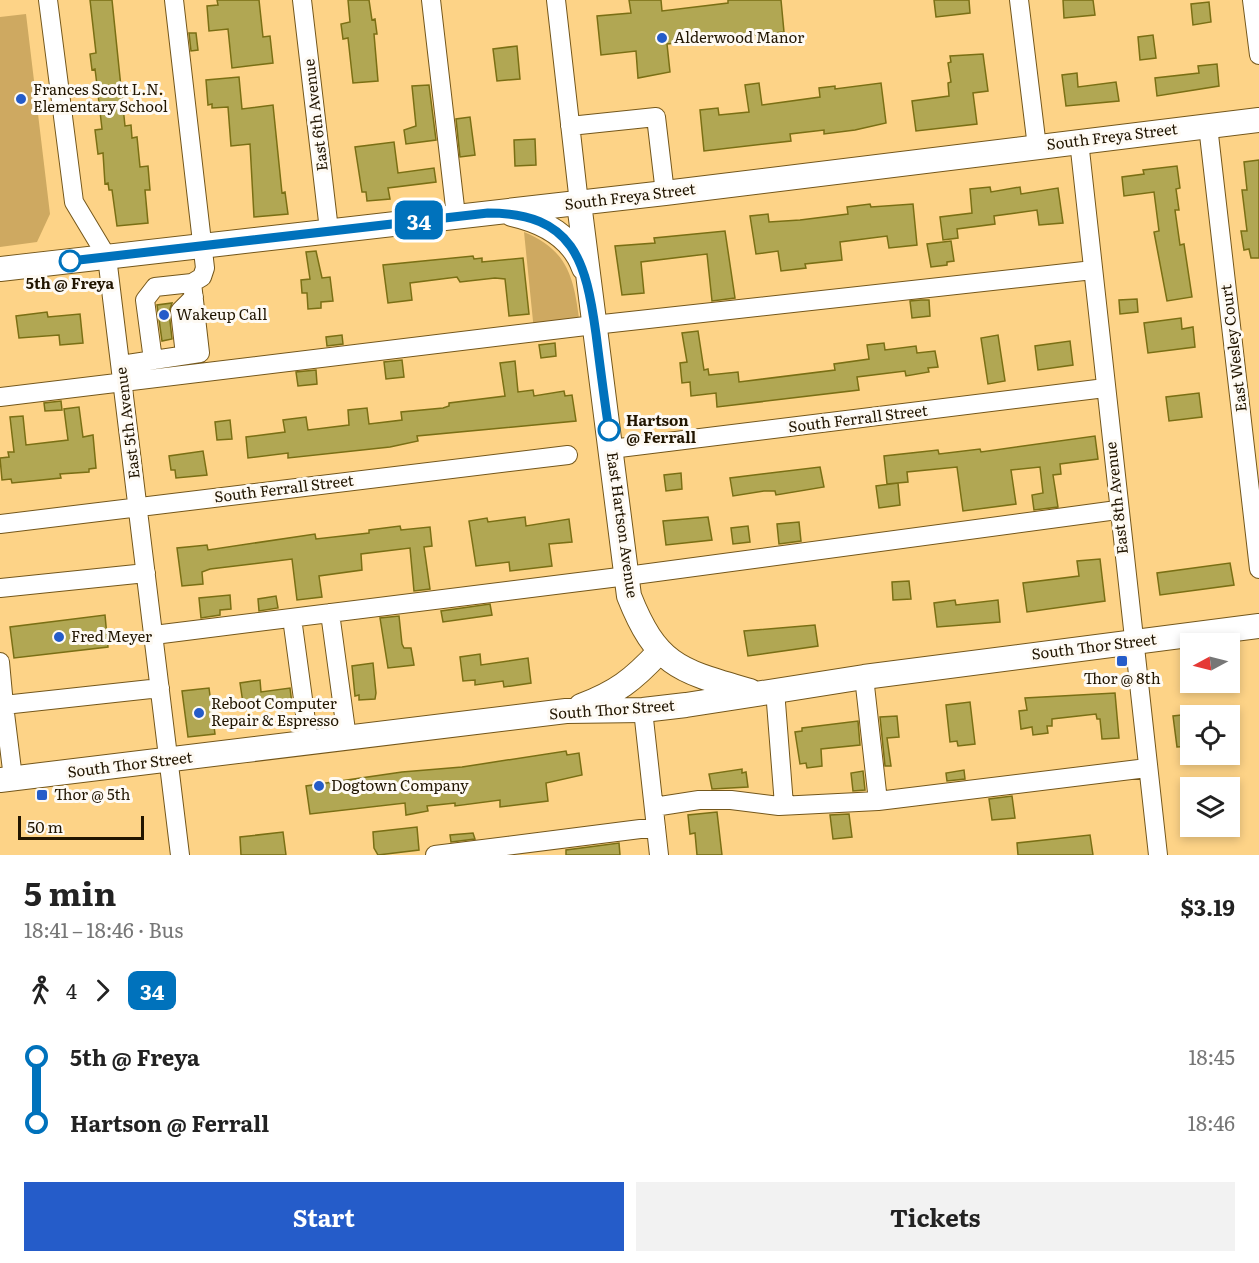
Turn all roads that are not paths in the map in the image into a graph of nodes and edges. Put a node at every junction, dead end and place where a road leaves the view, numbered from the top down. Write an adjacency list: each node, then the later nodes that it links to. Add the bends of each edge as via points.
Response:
1 (48, 0): 20 (street, East 5th Avenue, via 74,202)
2 (174, 0): 19 (street)
3 (302, 0): 18 (street, East 6th Avenue)
4 (431, 0): 17 (street)
5 (556, 0): 10 (street, East Hartson Avenue)
6 (1019, 0): 13 (street)
7 (1252, 0): 8 (street)
8 (1259, 56)
9 (1259, 120): 11 (main road, South Freya Street)
10 (570, 126): 14 (street, via 656,117); 15 (street, East Hartson Avenue)
11 (1208, 126): 12 (main road, South Freya Street); 35 (street, East Wesley Court)
12 (1079, 141): 13 (main road, South Freya Street); 22 (street, East 8th Avenue)
13 (1037, 147): 14 (main road, South Freya Street)
14 (665, 193): 15 (main road, South Freya Street)
15 (579, 203): 16 (main road, South Freya Street); 23 (main road, East Hartson Avenue)
16 (488, 213): 17 (main road, South Freya Street); 23 (main road, via 513,214 552,229 575,250)
17 (456, 216): 18 (main road, South Freya Street)
18 (329, 230): 19 (main road, South Freya Street)
19 (202, 245): 20 (main road, South Freya Street); 24 (street, via 205,268)
20 (107, 257): 21 (main road, South Freya Street); 27 (street, East 5th Avenue)
21 (0, 269)
22 (1093, 270): 25 (street); 28 (street, East 8th Avenue)
23 (589, 288): 25 (main road, East Hartson Avenue)
24 (193, 290): 26 (street, via 200,353); 26 (street, via 155,287 145,300)
25 (594, 325): 27 (street); 30 (main road, East Hartson Avenue)
26 (153, 360): 27 (street)
27 (122, 373): 29 (street); 32 (street, East 5th Avenue)
28 (1105, 388): 30 (street, South Ferrall Street); 33 (street, East 8th Avenue)
29 (0, 397)
30 (611, 449): 37 (main road, East Hartson Avenue)
31 (568, 455): 32 (street, South Ferrall Street)
32 (138, 507): 34 (street, South Ferrall Street); 36 (street, East 5th Avenue)
33 (1118, 510): 37 (street); 43 (street, East 8th Avenue)
34 (0, 524)
35 (1259, 569)
36 (146, 573): 38 (street); 42 (street, East 5th Avenue)
37 (627, 576): 39 (street); 44 (main road, East Hartson Avenue, via 629,596 641,627)
38 (0, 588)
39 (330, 613): 40 (street); 52 (street)
40 (292, 618): 42 (street); 53 (street)
41 (1259, 626): 43 (main road, South Thor Street)
42 (154, 635): 47 (street, East 5th Avenue)
43 (1134, 641): 46 (main road, South Thor Street); 55 (street, East 8th Avenue)
44 (659, 652): 48 (main road, East Hartson Avenue, via 689,672); 50 (main road, via 633,680 608,696)
45 (0, 662): 51 (street)
46 (864, 677): 48 (main road, South Thor Street); 57 (street)
47 (160, 688): 51 (street); 54 (street, East 5th Avenue)
48 (765, 691): 49 (main road, South Thor Street); 58 (street)
49 (643, 710): 50 (main road, South Thor Street); 59 (street)
50 (566, 711): 52 (main road, South Thor Street)
51 (3, 715): 56 (street)
52 (347, 738): 53 (main road, South Thor Street)
53 (309, 743): 54 (main road, South Thor Street)
54 (169, 760): 56 (main road, South Thor Street); 61 (street, East 5th Avenue)
55 (1147, 768): 57 (street); 64 (street, East 8th Avenue)
56 (6, 779)
57 (878, 801): 58 (street)
58 (784, 805): 59 (street, via 710,800)
59 (654, 807): 60 (street)
60 (656, 827): 62 (street); 63 (street)
61 (180, 855)
62 (435, 855)
63 (659, 855)
64 (1158, 855)

